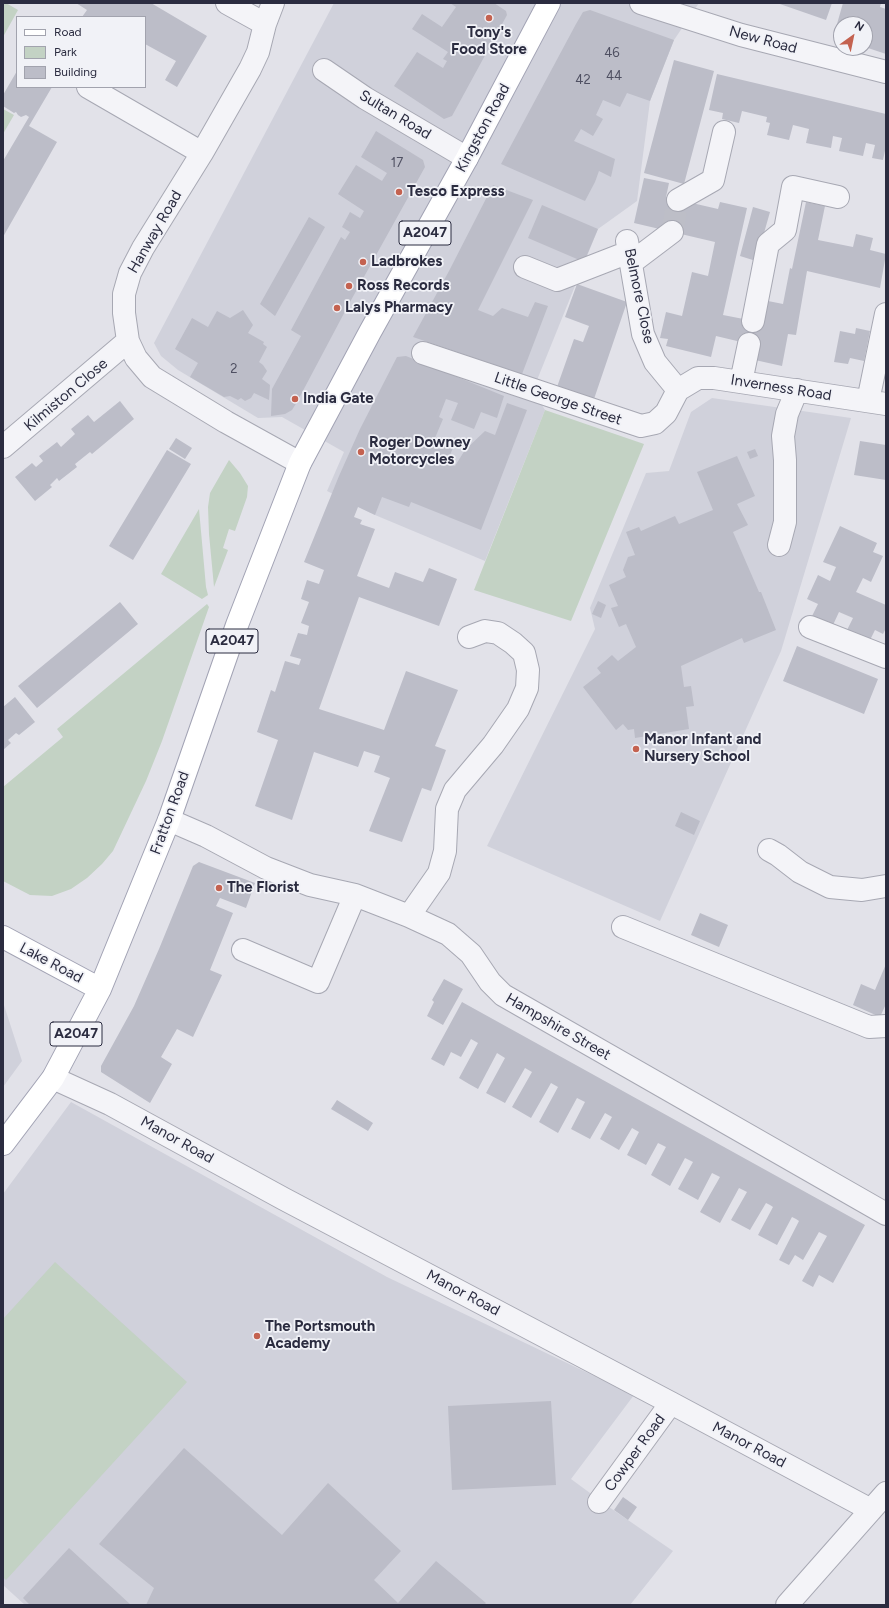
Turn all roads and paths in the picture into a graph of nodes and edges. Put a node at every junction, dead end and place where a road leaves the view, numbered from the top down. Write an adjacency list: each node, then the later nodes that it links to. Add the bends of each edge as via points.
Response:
1 (227, 3): 6 (street)
2 (273, 3): 6 (street, Hanway Road)
3 (549, 3): 12 (main road, Kingston Road / A2047)
4 (641, 3): 5 (street, New Road)
5 (689, 10): 8 (street, New Road, via 741,35)
6 (265, 24): 11 (street, Hanway Road, via 258,52 250,69)
7 (324, 70): 12 (street, Sultan Road, via 365,98)
8 (886, 72)
9 (90, 88): 11 (street)
10 (724, 132): 14 (street, via 713,180)
11 (202, 153): 20 (street, Hanway Road, via 142,248 130,273 124,294)
12 (467, 158): 28 (main road, Kingston Road / A2047)
13 (838, 198): 19 (street, via 794,187 785,230 768,244)
14 (678, 200)
15 (672, 232): 16 (street)
16 (629, 252): 17 (street, via 557,280); 24 (street, Belmore Close, via 643,334 655,362)
17 (525, 267)
18 (886, 314): 26 (street)
19 (753, 321)
20 (128, 341): 27 (street, Kilmiston Close); 28 (street, Hanway Road, via 136,358 152,377)
21 (749, 344): 23 (street)
22 (423, 353): 24 (street, Little George Street, via 640,426 655,423 666,413)
23 (742, 382): 24 (street, Inverness Road, via 698,378); 25 (street, Inverness Road)
24 (678, 390)
25 (797, 390): 26 (street, Inverness Road); 29 (street, via 787,414 783,436 785,522)
26 (877, 403)
27 (5, 442)
28 (300, 463): 33 (main road, Fratton Road / A2047, via 237,625)
29 (779, 545)
30 (810, 627): 32 (street)
31 (469, 637): 37 (street, via 485,631 498,633 513,643 524,653 528,670 527,688 518,709 493,745 455,790 447,810 445,851 439,873)
32 (886, 657)
33 (169, 820): 36 (street, Hampshire Street, via 206,836 266,868 310,885); 41 (main road, Fratton Road / A2047)
34 (769, 850): 35 (street, via 800,872 830,887 862,890)
35 (886, 886)
36 (355, 895): 37 (street, Hampshire Street); 40 (street, via 318,982)
37 (409, 916): 45 (street, Hampshire Street, via 448,934 471,954 490,982 503,995)
38 (623, 927): 42 (street, via 869,1027)
39 (3, 937): 41 (main road, Lake Road)
40 (243, 950)
41 (100, 989): 43 (main road, Fratton Road / A2047)
42 (886, 1026)
43 (53, 1078): 44 (main road, Fratton Road / A2047); 46 (street, Manor Road, via 110,1104 284,1199)
44 (3, 1144)
45 (886, 1214)
46 (672, 1403): 48 (street, Cowper Road); 49 (street, Manor Road)
47 (886, 1493): 49 (street)
48 (599, 1502)
49 (871, 1510): 50 (street)
50 (786, 1605)

